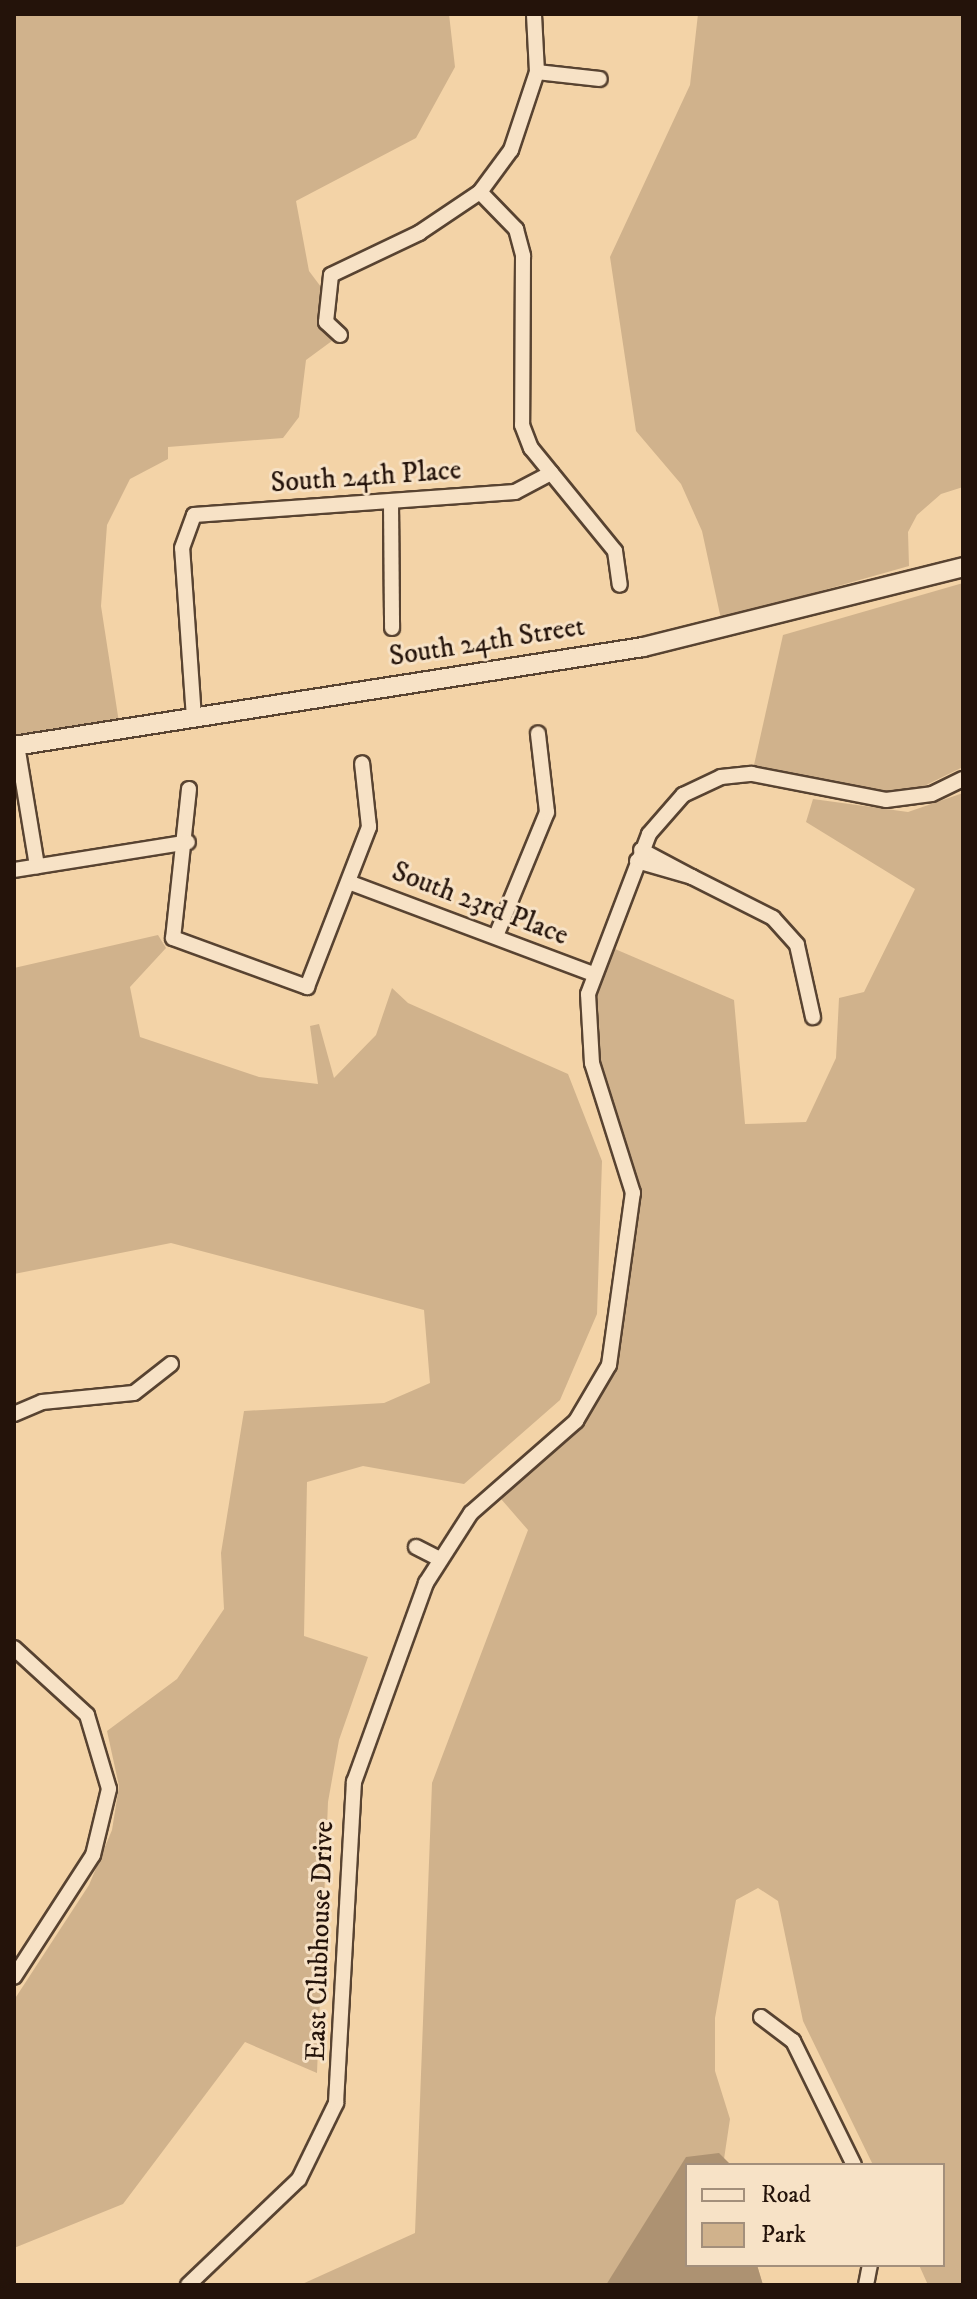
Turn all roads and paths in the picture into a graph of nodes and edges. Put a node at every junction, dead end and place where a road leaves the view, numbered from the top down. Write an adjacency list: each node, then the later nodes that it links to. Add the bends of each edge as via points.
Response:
1 (534, 14): 2 (street)
2 (537, 72): 3 (street); 4 (street, via 511,150)
3 (600, 79)
4 (480, 192): 5 (street, via 419,233 331,275 326,322); 6 (street, via 502,212 519,243 527,280 522,425)
5 (340, 335)
6 (551, 473): 7 (street, South 24th Place, via 515,492); 9 (street, via 615,551)
7 (391, 503): 10 (street); 11 (street, South 24th Place, via 194,515 185,524)
8 (963, 567): 11 (street, South 24th Street, via 703,635)
9 (620, 585)
10 (392, 628)
11 (194, 718): 13 (street, South 24th Street)
12 (538, 734): 22 (street, via 547,812)
13 (16, 746): 19 (street)
14 (362, 763): 21 (street, via 369,827)
15 (963, 779): 18 (street, East Clubhouse Drive, via 932,794 886,800 752,774 721,777 669,806)
16 (189, 789): 17 (street)
17 (188, 842): 19 (street); 21 (street, via 173,938 307,987)
18 (639, 855): 23 (street, East Clubhouse Drive); 24 (street, via 764,910 788,933 808,975)
19 (37, 866): 20 (street)
20 (14, 870)
21 (351, 883): 22 (street, South 23rd Place)
22 (496, 936): 23 (street, South 23rd Place)
23 (591, 973): 28 (street, East Clubhouse Drive, via 592,1063 633,1193 618,1333 596,1392 576,1421 482,1502)
24 (813, 1017)
25 (171, 1364): 26 (street, via 134,1393 42,1402)
26 (14, 1414)
27 (416, 1547): 28 (street)
28 (438, 1558): 33 (street, East Clubhouse Drive, via 354,1782 336,2103 299,2179)
29 (14, 1648): 30 (street, via 87,1715 109,1789 93,1855)
30 (14, 1977)
31 (761, 2017): 32 (street, via 793,2041)
32 (853, 2163)
33 (188, 2285)

